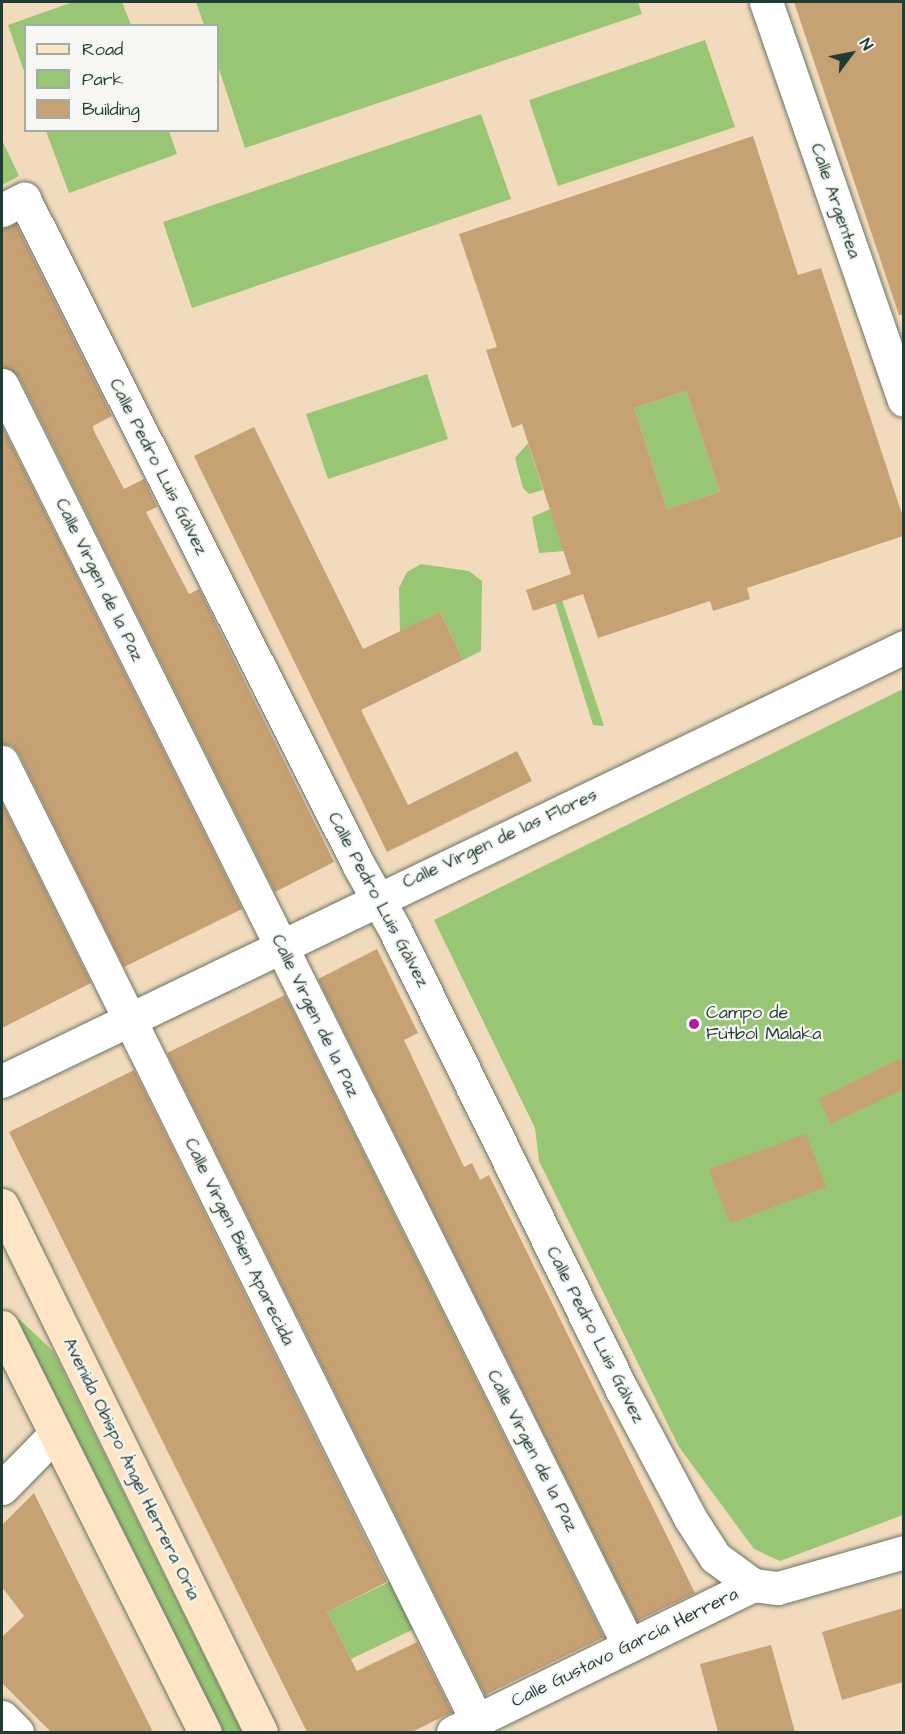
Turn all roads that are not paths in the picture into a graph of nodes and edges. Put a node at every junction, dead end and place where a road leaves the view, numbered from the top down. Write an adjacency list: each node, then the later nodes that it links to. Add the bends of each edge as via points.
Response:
1 (766, 2): 3 (street, Calle Argentea)
2 (13, 205): 8 (street, Calle Pedro Luis Gálvez)
3 (891, 326): 5 (street, Calle Argentea)
4 (2, 385): 9 (street, Calle Virgen de la Paz)
5 (903, 400)
6 (903, 647): 8 (street, Calle Virgen de las Flores)
7 (2, 762): 10 (street, Calle Virgen Bien Aparecida)
8 (377, 898): 9 (street, Calle Virgen de las Flores); 17 (street, Calle Pedro Luis Gálvez, via 621,1388 690,1518 715,1557)
9 (280, 945): 10 (street, Calle Virgen de las Flores); 18 (street, Calle Virgen de la Paz)
10 (128, 1019): 11 (street, Calle Virgen de las Flores); 20 (street, Calle Virgen Bien Aparecida)
11 (2, 1081)
12 (2, 1205): 23 (main road, Avenida Obispo Ángel Herrera Oria)
13 (2, 1327): 14 (main road)
14 (54, 1435): 15 (street); 22 (main road)
15 (2, 1488)
16 (903, 1552): 17 (street, Calle Gustavo García Herrera, via 778,1588)
17 (753, 1585): 18 (street, Calle Gustavo García Herrera)
18 (629, 1646): 20 (street, Calle Gustavo García Herrera)
19 (2, 1717): 21 (street)
20 (465, 1727)
21 (17, 1732)
22 (205, 1732)
23 (261, 1732)

